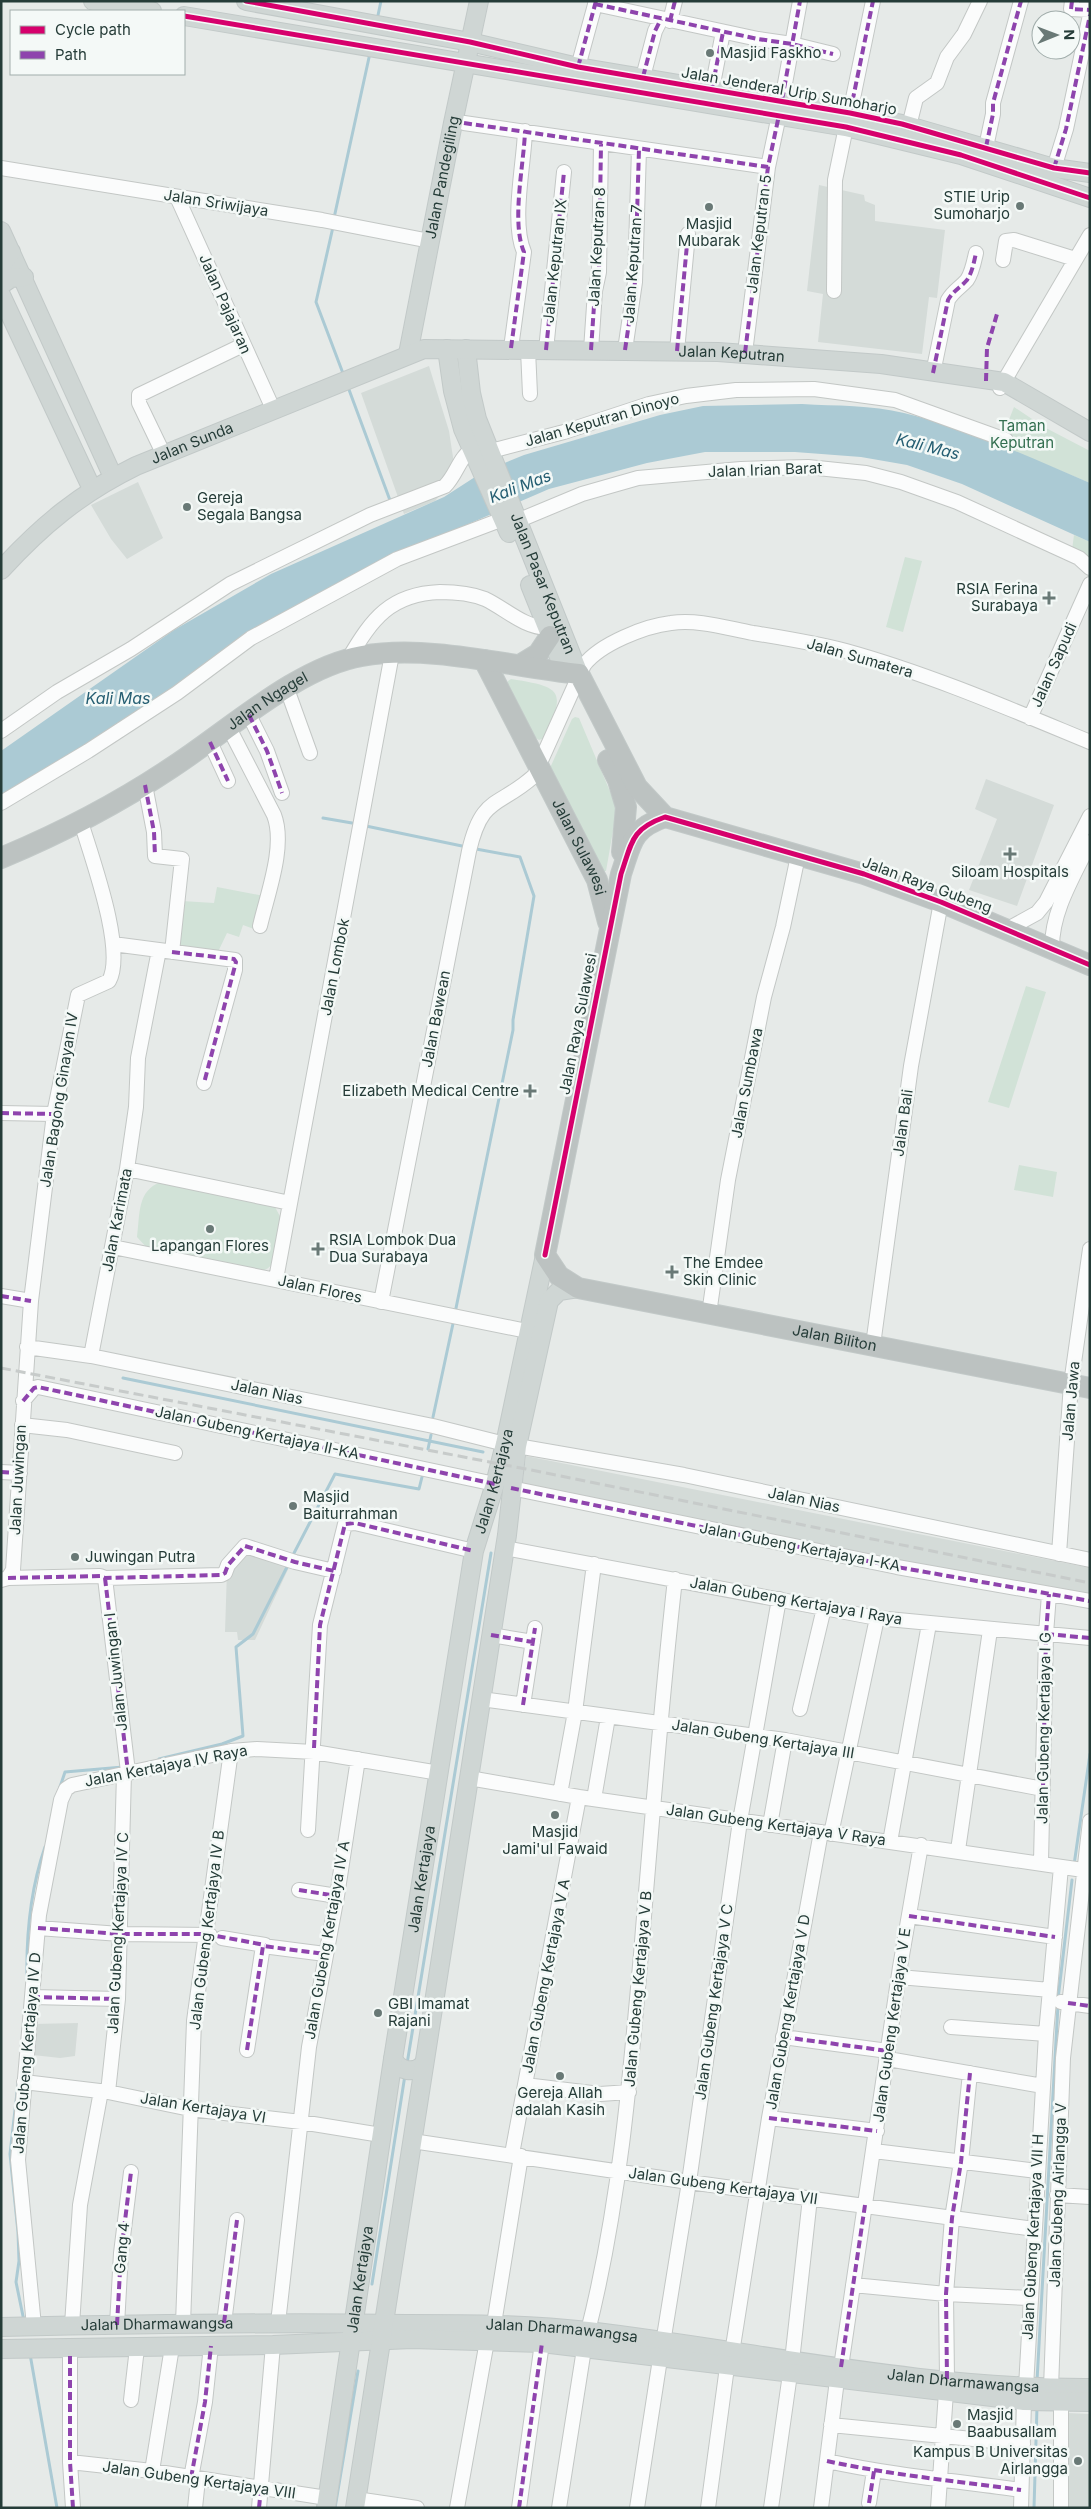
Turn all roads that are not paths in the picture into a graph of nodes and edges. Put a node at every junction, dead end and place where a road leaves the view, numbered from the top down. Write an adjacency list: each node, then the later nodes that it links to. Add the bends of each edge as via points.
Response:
1 (93, 1): 11 (main road)
2 (246, 1): 13 (main road, Jalan Jenderal Urip Sumoharjo)
3 (479, 1): 20 (main road, Jalan Pandegiling)
4 (490, 1): 20 (main road, Jalan Pandegiling)
5 (675, 1): 18 (street)
6 (800, 1): 21 (street, Jalan Keputran 5)
7 (873, 1): 28 (street)
8 (980, 1): 30 (street, via 964,34 947,57 938,83 916,98)
9 (1021, 1): 33 (street, via 993,103)
10 (1072, 1): 15 (street, via 1071,9)
11 (109, 3): 14 (main road)
12 (595, 3): 18 (street); 24 (street)
13 (277, 4): 20 (main road, Jalan Jenderal Urip Sumoharjo)
14 (147, 10)
15 (1090, 10)
16 (1090, 15): 37 (street, via 1066,129)
17 (185, 16): 23 (main road, Jalan Jenderal Urip Sumoharjo)
18 (665, 20): 19 (street); 25 (street, via 655,31)
19 (723, 32): 21 (street); 26 (street)
20 (476, 44): 23 (main road, Jalan Pandegiling); 24 (main road, Jalan Jenderal Urip Sumoharjo)
21 (792, 44): 22 (street); 27 (street, Jalan Keputran 5)
22 (833, 54)
23 (471, 63): 27 (main road, Jalan Jenderal Urip Sumoharjo); 29 (main road, Jalan Pandegiling); 45 (main road, Jalan Pandegiling)
24 (578, 67): 25 (main road, Jalan Jenderal Urip Sumoharjo)
25 (643, 77): 26 (main road, Jalan Jenderal Urip Sumoharjo)
26 (712, 90): 27 (main road, Jalan Jenderal Urip Sumoharjo)
27 (780, 108): 28 (main road, Jalan Jenderal Urip Sumoharjo); 35 (street, Jalan Keputran 5)
28 (848, 120): 30 (main road, Jalan Jenderal Urip Sumoharjo); 41 (main road, Jalan Jenderal Urip Sumoharjo); 52 (street, via 835,180)
29 (464, 123): 31 (street); 62 (main road, Jalan Pandegiling)
30 (909, 126): 33 (main road, Jalan Jenderal Urip Sumoharjo)
31 (525, 131): 32 (street); 57 (street, via 519,203 519,238 524,252)
32 (601, 144): 34 (street); 59 (street, Jalan Keputran 8, via 599,264)
33 (986, 147): 37 (main road, Jalan Jenderal Urip Sumoharjo)
34 (640, 149): 35 (street); 60 (street, Jalan Keputran 7, via 635,282)
35 (768, 167): 63 (street, Jalan Keputran 5)
36 (1, 168): 40 (street, Jalan Sriwijaya)
37 (1054, 168): 39 (main road, Jalan Jenderal Urip Sumoharjo)
38 (564, 172): 58 (street, Jalan Keputran IX)
39 (1090, 173)
40 (177, 196): 45 (street, Jalan Sriwijaya); 54 (street, Jalan Pajajaran)
41 (1090, 198)
42 (1, 231): 47 (main road)
43 (688, 234): 61 (street)
44 (1090, 234): 49 (street)
45 (430, 241): 62 (main road, Jalan Pandegiling)
46 (976, 253): 64 (street, via 966,281 954,290 948,300)
47 (6, 259): 50 (main road)
48 (1004, 260): 49 (street, via 1006,241 1014,240)
49 (1075, 260): 65 (street)
50 (24, 277): 51 (main road, via 11,278); 73 (main road)
51 (1, 285)
52 (834, 291)
53 (1, 295): 74 (main road)
54 (243, 345): 67 (street, Jalan Pajajaran); 71 (street, via 139,395 138,403)
55 (447, 349): 56 (main road, Jalan Keputran); 62 (main road, Jalan Keputran); 72 (main road, Jalan Pasar Keputran, via 457,409)
56 (466, 349): 57 (main road, Jalan Keputran); 72 (main road, Jalan Pasar Keputran, via 473,405)
57 (519, 349): 58 (main road, Jalan Keputran); 66 (street)
58 (546, 350): 59 (main road, Jalan Keputran)
59 (591, 350): 60 (main road, Jalan Keputran)
60 (625, 350): 61 (main road, Jalan Keputran)
61 (677, 351): 63 (main road, Jalan Keputran)
62 (416, 352): 67 (main road, Jalan Sunda)
63 (745, 353): 64 (main road, Jalan Keputran, via 881,364)
64 (933, 373): 65 (main road, Jalan Keputran)
65 (1000, 384): 68 (main road); 70 (main road)
66 (530, 394)
67 (274, 410): 71 (main road, Jalan Sunda)
68 (1090, 432)
69 (1006, 440): 72 (street, Jalan Keputran Dinoyo, via 896,400 814,389 736,390 648,404)
70 (1090, 443)
71 (164, 455): 73 (main road, Jalan Sunda)
72 (485, 458): 75 (main road, Jalan Pasar Keputran); 91 (street, via 461,459 445,486 370,515 230,584 131,649 57,692)
73 (113, 477): 74 (main road, Jalan Sunda)
74 (92, 489): 77 (main road, Jalan Sunda, via 49,521)
75 (509, 516): 76 (street, Jalan Irian Barat, via 638,478 741,469 836,469 900,482 957,502 1079,558); 79 (main road, Jalan Pasar Keputran); 80 (main road, Jalan Pasar Keputran); 99 (street, Jalan Irian Barat, via 397,559 251,638 177,693)
76 (1090, 568)
77 (1, 570)
78 (1090, 584): 89 (street, Jalan Sapudi)
79 (549, 632): 83 (street, via 471,595 453,592 417,594 376,617); 85 (highway, via 538,654); 86 (main road, Jalan Pasar Keputran)
80 (570, 651): 81 (street, Jalan Sumatera); 86 (main road, Jalan Pasar Keputran)
81 (596, 653): 86 (street, Jalan Sumatera); 89 (street, Jalan Sumatera, via 654,626 686,622 704,624 844,650 940,682)
82 (392, 654): 83 (highway, Jalan Ngagel); 84 (highway, Jalan Ngagel); 120 (street, Jalan Lombok)
83 (349, 658): 87 (highway, Jalan Ngagel, via 327,666)
84 (484, 660): 85 (highway, Jalan Ngagel); 95 (highway, Jalan Sulawesi)
85 (520, 665): 86 (highway, Jalan Ngagel)
86 (573, 678): 95 (street); 101 (highway, Jalan Pasar Keputran, via 637,787); 107 (highway, Jalan Pasar Keputran, via 623,794 626,821)
87 (287, 689): 88 (highway, Jalan Ngagel); 94 (street)
88 (249, 714): 90 (highway, Jalan Ngagel); 98 (street)
89 (1030, 718): 93 (street, Jalan Sumatera)
90 (229, 728): 92 (highway, Jalan Ngagel); 109 (street, via 274,815 278,830)
91 (1, 731)
92 (210, 742): 96 (street); 97 (highway, Jalan Ngagel)
93 (1090, 742)
94 (310, 753)
95 (540, 765): 111 (highway, Jalan Sulawesi, via 597,880); 128 (street, Jalan Bawean, via 522,787 486,809 477,823)
96 (228, 781)
97 (145, 785): 102 (highway, Jalan Ngagel); 114 (street, Jalan Karimata, via 155,856 182,860)
98 (282, 792)
99 (1, 803)
100 (1090, 816): 106 (street)
101 (666, 817): 104 (highway, Jalan Raya Gubeng); 107 (highway, Jalan Raya Sulawesi, via 648,823 636,834)
102 (81, 822): 105 (highway, Jalan Ngagel); 112 (street, Jalan Bagong Ginayan IV)
103 (1090, 842): 106 (street)
104 (798, 856): 108 (highway, Jalan Raya Gubeng, via 864,874); 129 (street, Jalan Sumbawa, via 766,988 728,1180)
105 (1, 858)
106 (1072, 867): 110 (street, via 1037,913); 113 (street, via 1054,922)
107 (621, 874): 111 (highway, Jalan Raya Sulawesi)
108 (941, 902): 110 (highway, Jalan Raya Gubeng); 131 (street, Jalan Bali, via 911,1066)
109 (260, 926)
110 (1008, 929): 113 (highway, Jalan Raya Gubeng)
111 (610, 931): 123 (highway, Jalan Raya Sulawesi)
112 (113, 944): 114 (street); 118 (street, Jalan Bagong Ginayan IV, via 109,980 82,992 76,999)
113 (1052, 947): 115 (highway, Jalan Raya Gubeng)
114 (165, 951): 116 (street, via 224,957 236,962); 119 (street, Jalan Karimata, via 143,1026)
115 (1090, 965)
116 (204, 1083)
117 (1, 1113): 118 (street)
118 (54, 1114): 127 (street, Jalan Bagong Ginayan IV)
119 (127, 1169): 120 (street); 121 (street, Jalan Karimata)
120 (290, 1203): 124 (street, Jalan Lombok)
121 (113, 1247): 124 (street, Jalan Flores); 133 (street, Jalan Karimata)
122 (1090, 1249): 135 (street, Jalan Jawa)
123 (545, 1254): 125 (highway, via 559,1276); 130 (main road, Jalan Kertajaya)
124 (276, 1279): 128 (street, Jalan Flores)
125 (578, 1288): 129 (highway, Jalan Biliton); 138 (main road, Jalan Kertajaya, via 559,1291 549,1300)
126 (1, 1296): 127 (street)
127 (31, 1301): 132 (street, Jalan Bagong Ginayan IV)
128 (381, 1302): 130 (street, Jalan Flores)
129 (709, 1314): 131 (highway, Jalan Biliton)
130 (527, 1331): 138 (main road, Jalan Kertajaya)
131 (873, 1345): 135 (highway, Jalan Biliton)
132 (27, 1347): 133 (street, Jalan Nias); 134 (street, Jalan Bagong Ginayan IV)
133 (92, 1356): 138 (street, Jalan Nias)
134 (25, 1373): 136 (street, Jalan Juwingan)
135 (1080, 1386): 146 (street, Jalan Jawa)
136 (23, 1401): 137 (street, Jalan Juwingan); 142 (street, Jalan Gubeng Kertajaya II-KA, via 38,1387)
137 (22, 1425): 139 (street, via 67,1430); 141 (street, Jalan Juwingan)
138 (511, 1445): 142 (main road, Jalan Kertajaya); 146 (street, Jalan Nias, via 684,1475)
139 (175, 1453)
140 (1, 1472): 141 (street)
141 (20, 1473): 151 (street, Jalan Juwingan, via 13,1570)
142 (503, 1486): 143 (main road, Jalan Kertajaya); 144 (main road, Jalan Kertajaya); 153 (street, Jalan Gubeng Kertajaya I-KA)
143 (480, 1531): 144 (main road, via 496,1526); 145 (main road, Jalan Kertajaya)
144 (506, 1542): 148 (street, Jalan Gubeng Kertajaya I Raya); 161 (main road, Jalan Kertajaya)
145 (471, 1550): 149 (street, via 349,1522 343,1529); 177 (main road, Jalan Kertajaya)
146 (1059, 1554): 147 (street, Jalan Nias)
147 (1090, 1560)
148 (594, 1564): 152 (street, Jalan Gubeng Kertajaya I Raya); 166 (street)
149 (334, 1570): 150 (street, via 248,1547 241,1549 221,1575); 171 (street, via 320,1625)
150 (102, 1577): 151 (street); 176 (street, Jalan Juwingan I)
151 (5, 1579)
152 (675, 1579): 154 (street, Jalan Gubeng Kertajaya I Raya); 168 (street, Jalan Gubeng Kertajaya V B)
153 (1049, 1594): 155 (street, Jalan Gubeng Kertajaya I-KA); 160 (street, Jalan Gubeng Kertajaya I G)
154 (779, 1599): 156 (street, Jalan Gubeng Kertajaya I Raya); 169 (street, Jalan Gubeng Kertajaya V C)
155 (1090, 1600)
156 (824, 1608): 157 (street, Jalan Gubeng Kertajaya I Raya); 165 (street)
157 (877, 1618): 158 (street, Jalan Gubeng Kertajaya I Raya); 173 (street, Jalan Gubeng Kertajaya V D)
158 (929, 1624): 159 (street, Jalan Gubeng Kertajaya I Raya); 175 (street)
159 (990, 1630): 160 (street, Jalan Gubeng Kertajaya I Raya); 178 (street)
160 (1046, 1634): 162 (street, Jalan Gubeng Kertajaya I Raya); 181 (street, Jalan Gubeng Kertajaya I G)
161 (492, 1635): 163 (main road, Jalan Kertajaya); 164 (street, via 534,1635)
162 (1090, 1638)
163 (481, 1699): 164 (street, Jalan Gubeng Kertajaya III); 179 (main road, Jalan Kertajaya)
164 (523, 1705): 166 (street, Jalan Gubeng Kertajaya III)
165 (800, 1710)
166 (574, 1712): 167 (street, Jalan Gubeng Kertajaya III); 182 (street)
167 (608, 1717): 168 (street, Jalan Gubeng Kertajaya III); 184 (street)
168 (659, 1722): 169 (street, Jalan Gubeng Kertajaya III); 185 (street, Jalan Gubeng Kertajaya V B)
169 (756, 1736): 170 (street, Jalan Gubeng Kertajaya III); 186 (street, Jalan Gubeng Kertajaya V C)
170 (785, 1740): 173 (street, Jalan Gubeng Kertajaya III); 188 (street)
171 (314, 1750): 172 (street, Jalan Kertajaya IV Raya); 174 (street, Jalan Kertajaya IV Raya); 189 (street)
172 (231, 1751): 176 (street, Jalan Kertajaya IV Raya); 202 (street, Jalan Gubeng Kertajaya IV B)
173 (848, 1752): 175 (street, Jalan Gubeng Kertajaya III); 190 (street, Jalan Gubeng Kertajaya V D)
174 (358, 1759): 177 (street, Jalan Kertajaya IV Raya); 198 (street, Jalan Gubeng Kertajaya IV A)
175 (904, 1764): 178 (street, Jalan Gubeng Kertajaya III); 191 (street)
176 (126, 1773): 180 (street, Jalan Kertajaya IV Raya); 201 (street, Jalan Gubeng Kertajaya IV C)
177 (439, 1773): 216 (main road, Jalan Kertajaya)
178 (968, 1776): 181 (street, Jalan Gubeng Kertajaya III); 193 (street)
179 (469, 1778): 182 (street, Jalan Gubeng Kertajaya V Raya); 217 (main road, Jalan Kertajaya)
180 (72, 1785): 200 (street, Jalan Gubeng Kertajaya IV D, via 61,1800)
181 (1043, 1789): 194 (street, Jalan Gubeng Kertajaya I G)
182 (560, 1794): 183 (street, Jalan Gubeng Kertajaya V Raya)
183 (579, 1797): 184 (street, Jalan Gubeng Kertajaya V Raya); 220 (street, Jalan Gubeng Kertajaya V A)
184 (594, 1799): 185 (street, Jalan Gubeng Kertajaya V Raya)
185 (653, 1807): 186 (street, Jalan Gubeng Kertajaya V Raya); 223 (street, Jalan Gubeng Kertajaya V B)
186 (740, 1821): 188 (street, Jalan Gubeng Kertajaya V Raya); 236 (street, Jalan Gubeng Kertajaya V C)
187 (1090, 1821): 196 (street)
188 (770, 1824): 190 (street, Jalan Gubeng Kertajaya V Raya)
189 (308, 1830)
190 (826, 1833): 191 (street, Jalan Gubeng Kertajaya V Raya); 213 (street, Jalan Gubeng Kertajaya V D)
191 (890, 1842): 192 (street, Jalan Gubeng Kertajaya V Raya)
192 (921, 1845): 193 (street, Jalan Gubeng Kertajaya V Raya); 199 (street, Jalan Gubeng Kertajaya V E)
193 (958, 1850): 194 (street, Jalan Gubeng Kertajaya V Raya)
194 (1042, 1862): 195 (street, Jalan Gubeng Kertajaya V Raya)
195 (1061, 1867): 196 (street, Jalan Gubeng Kertajaya V Raya); 203 (street)
196 (1086, 1870): 209 (street)
197 (299, 1890): 198 (street)
198 (337, 1896): 205 (street, Jalan Gubeng Kertajaya IV A)
199 (909, 1916): 203 (street); 206 (street, Jalan Gubeng Kertajaya V E)
200 (38, 1928): 201 (street); 207 (street, Jalan Gubeng Kertajaya IV D)
201 (120, 1934): 202 (street); 208 (street, Jalan Gubeng Kertajaya IV C)
202 (213, 1936): 204 (street); 224 (street, Jalan Gubeng Kertajaya IV B, via 194,2021)
203 (1055, 1937): 209 (street)
204 (265, 1945): 205 (street); 214 (street, via 260,1952)
205 (325, 1954): 226 (street, Jalan Gubeng Kertajaya IV A, via 309,2046)
206 (899, 1977): 209 (street); 215 (street, Jalan Gubeng Kertajaya V E)
207 (32, 1997): 208 (street); 219 (street, Jalan Gubeng Kertajaya IV D)
208 (118, 1999): 222 (street, Jalan Gubeng Kertajaya IV C)
209 (1057, 2000): 210 (street); 212 (street, Jalan Gubeng Kertajaya VII H); 238 (street, Jalan Gubeng Airlangga V, via 1063,2058)
210 (1090, 2006)
211 (951, 2028): 212 (street)
212 (1046, 2034): 221 (street, Jalan Gubeng Kertajaya VII H)
213 (783, 2038): 215 (street); 225 (street, Jalan Gubeng Kertajaya V D)
214 (248, 2050)
215 (888, 2055): 218 (street); 227 (street, Jalan Gubeng Kertajaya V E)
216 (396, 2063): 217 (main road, via 408,2070); 228 (main road, Jalan Kertajaya)
217 (421, 2066): 229 (main road, Jalan Kertajaya)
218 (970, 2073): 221 (street); 232 (street)
219 (24, 2082): 222 (street, Jalan Kertajaya VI); 256 (street, Jalan Gubeng Kertajaya IV D, via 18,2160)
220 (525, 2084): 223 (street, via 600,2094); 231 (street, Jalan Gubeng Kertajaya V A)
221 (1042, 2086): 233 (street, Jalan Gubeng Kertajaya VII H)
222 (105, 2092): 224 (street, Jalan Kertajaya VI); 254 (street, Jalan Gubeng Kertajaya IV C, via 80,2205)
223 (629, 2092): 235 (street, Jalan Gubeng Kertajaya V B)
224 (190, 2109): 226 (street, Jalan Kertajaya VI); 252 (street, Jalan Gubeng Kertajaya IV B)
225 (769, 2118): 227 (street); 237 (street, Jalan Gubeng Kertajaya V D)
226 (301, 2122): 228 (street, Jalan Kertajaya VI); 249 (street, Jalan Gubeng Kertajaya IV A)
227 (877, 2131): 230 (street, Jalan Gubeng Kertajaya V E)
228 (382, 2135): 248 (main road, Jalan Kertajaya)
229 (412, 2141): 231 (street, Jalan Gubeng Kertajaya VII); 251 (main road, Jalan Kertajaya)
230 (874, 2151): 232 (street); 241 (street, Jalan Gubeng Kertajaya V E)
231 (517, 2155): 235 (street, Jalan Gubeng Kertajaya VII); 253 (street, Jalan Gubeng Kertajaya V A)
232 (961, 2162): 233 (street); 242 (street)
233 (1037, 2171): 244 (street, Jalan Gubeng Kertajaya VII H)
234 (131, 2172): 255 (street, Gang 4, via 121,2253)
235 (619, 2172): 236 (street, Jalan Gubeng Kertajaya VII); 258 (street, Jalan Gubeng Kertajaya V B)
236 (689, 2182): 237 (street, Jalan Gubeng Kertajaya VII); 269 (street, Jalan Gubeng Kertajaya V C)
237 (757, 2192): 240 (street, Jalan Gubeng Kertajaya VII); 270 (street, Jalan Gubeng Kertajaya V D)
238 (1057, 2195): 239 (street); 276 (street, Jalan Gubeng Airlangga V)
239 (1090, 2196)
240 (810, 2198): 241 (street, Jalan Gubeng Kertajaya VII); 271 (street)
241 (865, 2206): 242 (street, Jalan Gubeng Kertajaya VII); 245 (street, Jalan Gubeng Kertajaya V E)
242 (952, 2218): 244 (street, Jalan Gubeng Kertajaya VII); 246 (street)
243 (237, 2220): 250 (street)
244 (1034, 2228): 247 (street, Jalan Gubeng Kertajaya VII H)
245 (853, 2285): 246 (street); 272 (street, Jalan Gubeng Kertajaya V E)
246 (946, 2294): 247 (street); 273 (street)
247 (1030, 2298): 275 (street, Jalan Gubeng Kertajaya VII H)
248 (354, 2321): 249 (main road, Jalan Dharmawangsa); 251 (main road, Jalan Dharmawangsa); 261 (main road, Jalan Kertajaya)
249 (278, 2322): 250 (main road, Jalan Dharmawangsa)
250 (224, 2323): 252 (main road, Jalan Dharmawangsa)
251 (384, 2323): 253 (main road, Jalan Dharmawangsa); 259 (main road, Jalan Kertajaya)
252 (183, 2324): 255 (main road, Jalan Dharmawangsa)
253 (494, 2324): 258 (main road, Jalan Dharmawangsa)
254 (72, 2325): 255 (main road, Jalan Dharmawangsa); 256 (main road, Jalan Dharmawangsa)
255 (117, 2325)
256 (28, 2326): 257 (main road, Jalan Dharmawangsa)
257 (1, 2327)
258 (586, 2340): 262 (main road, Jalan Dharmawangsa); 269 (main road, Jalan Dharmawangsa); 299 (street, Jalan Gubeng Kertajaya V B)
259 (381, 2341): 260 (main road, Jalan Dharmawangsa); 261 (main road, Jalan Dharmawangsa); 291 (main road, Jalan Kertajaya)
260 (486, 2341): 262 (main road, Jalan Dharmawangsa); 297 (street)
261 (351, 2342): 263 (main road, Jalan Dharmawangsa); 290 (main road, Jalan Kertajaya)
262 (542, 2344): 298 (street)
263 (273, 2345): 264 (main road, Jalan Dharmawangsa); 288 (street)
264 (211, 2346): 265 (main road, Jalan Dharmawangsa); 286 (street)
265 (172, 2347): 267 (main road, Jalan Dharmawangsa); 284 (street)
266 (70, 2348): 267 (main road, Jalan Dharmawangsa); 268 (main road, Jalan Dharmawangsa); 282 (street)
267 (137, 2348): 277 (street)
268 (1, 2349)
269 (662, 2351): 270 (main road, Jalan Dharmawangsa); 300 (street, Jalan Gubeng Kertajaya V C)
270 (730, 2360): 271 (main road, Jalan Dharmawangsa); 301 (street, Jalan Gubeng Kertajaya V D)
271 (791, 2368): 272 (main road, Jalan Dharmawangsa); 302 (street)
272 (826, 2372): 273 (main road, Jalan Dharmawangsa); 279 (street, Jalan Gubeng Kertajaya V E)
273 (947, 2386): 275 (main road, Jalan Dharmawangsa); 280 (street)
274 (1090, 2388): 276 (main road, Jalan Dharmawangsa)
275 (1026, 2394): 276 (main road, Jalan Dharmawangsa); 281 (street, Jalan Gubeng Kertajaya VII H)
276 (1051, 2395): 278 (main road, Jalan Dharmawangsa); 306 (street, Jalan Gubeng Airlangga V)
277 (131, 2400)
278 (1090, 2402)
279 (831, 2425): 280 (street); 283 (street, Jalan Gubeng Kertajaya V E)
280 (943, 2437): 281 (street); 287 (street)
281 (1023, 2444): 289 (street, Jalan Gubeng Kertajaya VII H)
282 (70, 2462): 284 (street, Jalan Gubeng Kertajaya VIII); 294 (street)
283 (827, 2462): 285 (street); 303 (street, Jalan Gubeng Kertajaya V E)
284 (152, 2471): 286 (street, Jalan Gubeng Kertajaya VIII)
285 (874, 2471): 287 (street); 292 (street)
286 (195, 2478): 288 (street, Jalan Gubeng Kertajaya VIII); 295 (street)
287 (940, 2478): 289 (street); 304 (street)
288 (261, 2488): 290 (street, Jalan Gubeng Kertajaya VIII); 296 (street)
289 (1021, 2490): 305 (street, Jalan Gubeng Kertajaya VII H)
290 (327, 2503)
291 (356, 2503): 293 (street)
292 (870, 2503)
293 (413, 2507)
294 (73, 2508)
295 (195, 2508)
296 (259, 2508)
297 (457, 2508)
298 (520, 2508)
299 (559, 2508)
300 (637, 2508)
301 (708, 2508)
302 (771, 2508)
303 (821, 2508)
304 (938, 2508)
305 (1021, 2508)
306 (1060, 2508)

